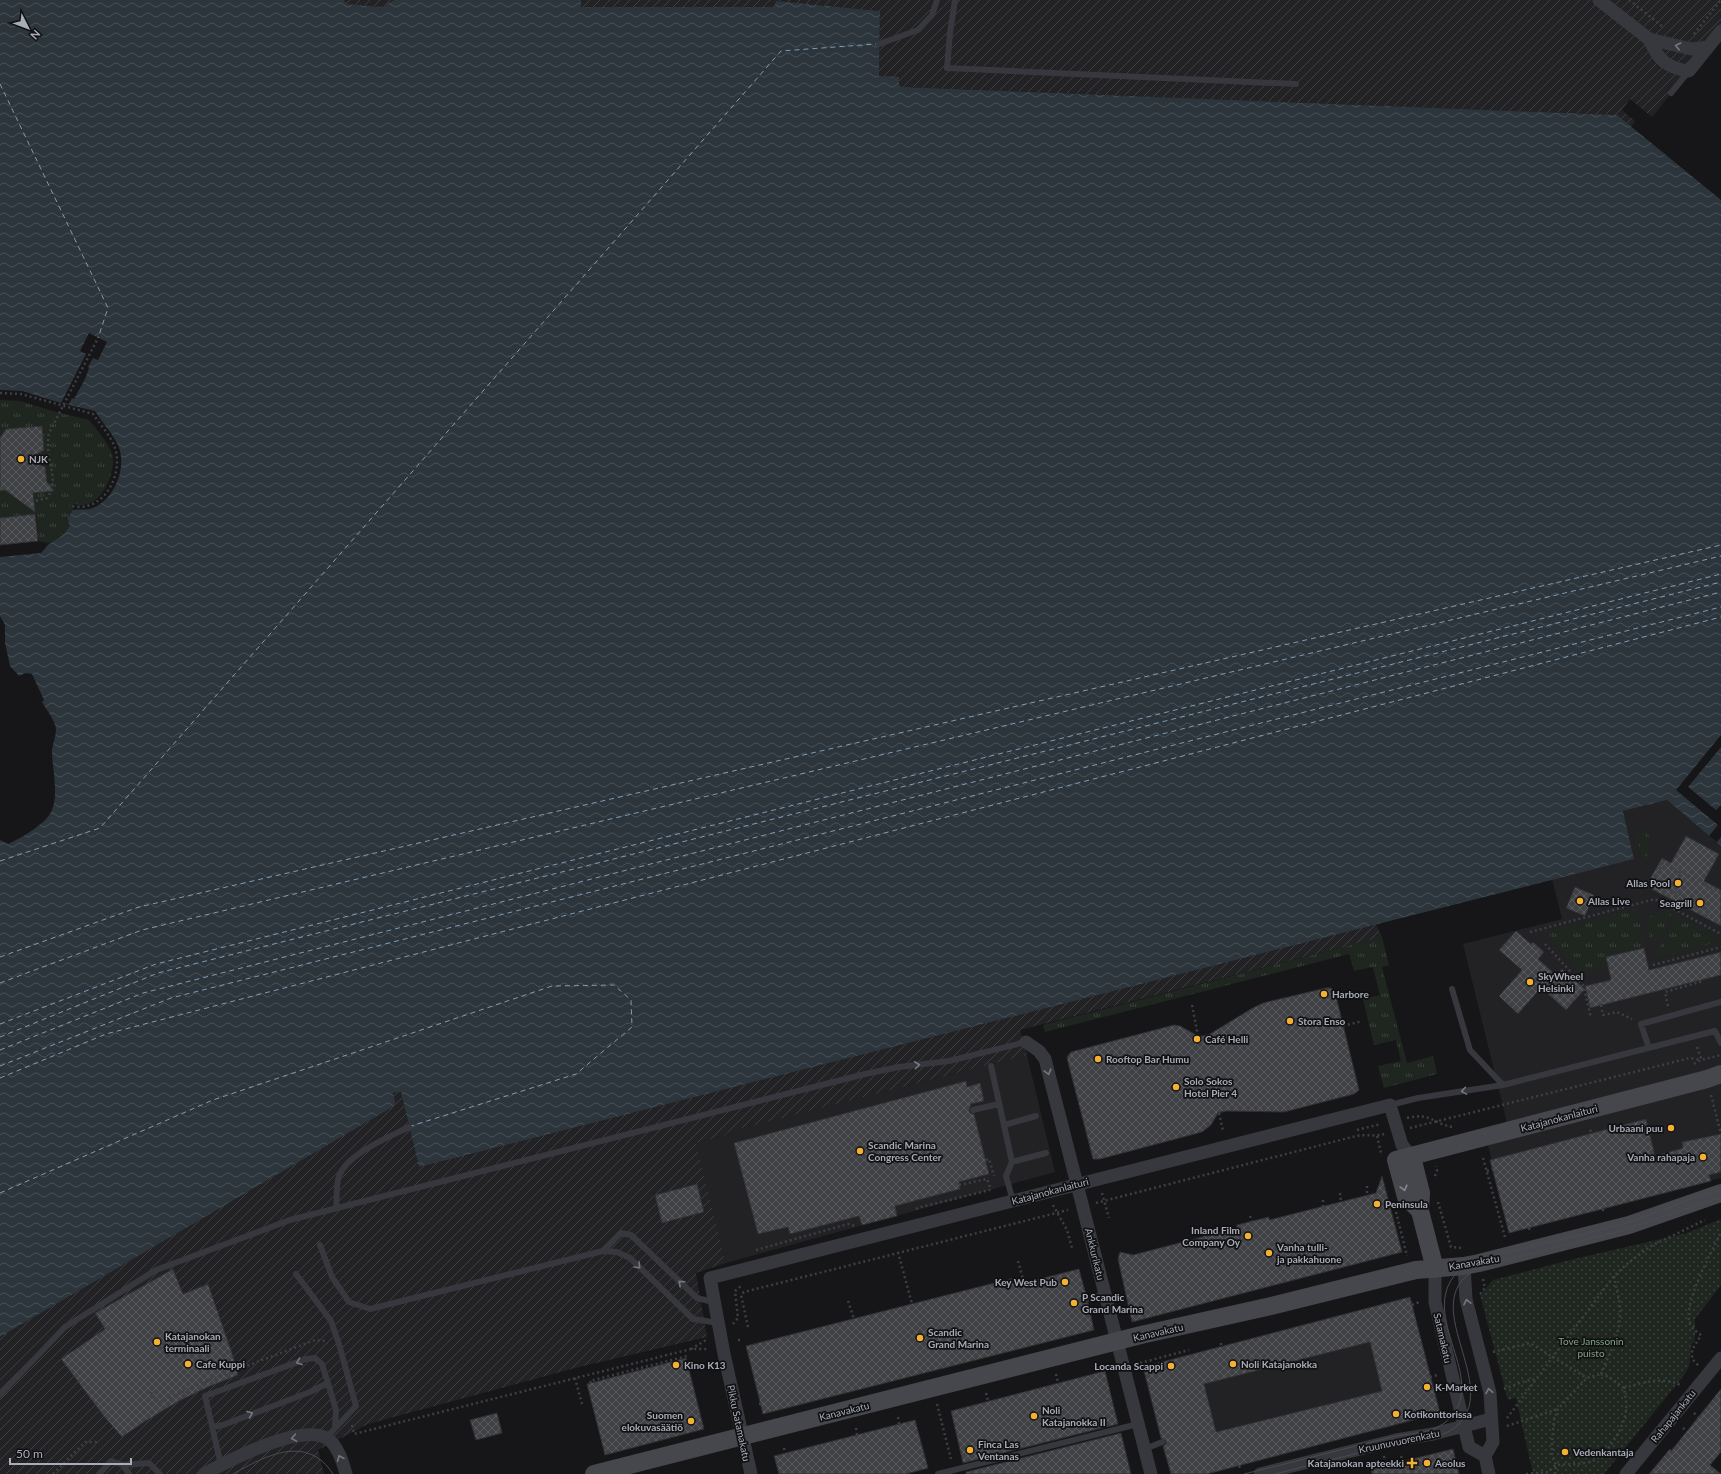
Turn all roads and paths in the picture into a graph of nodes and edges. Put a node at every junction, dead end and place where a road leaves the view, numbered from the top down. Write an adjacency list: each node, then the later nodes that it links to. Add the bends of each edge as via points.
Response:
1 (937, 0): 10 (lane, via 932,15 918,30)
2 (955, 0): 13 (lane, via 947,68)
3 (1599, 0): 9 (street)
4 (1629, 0): 5 (path)
5 (1667, 29)
6 (1721, 31): 11 (street)
7 (1690, 32): 8 (path)
8 (1695, 32)
9 (1649, 39): 11 (street, one-way to 9, via 1692,49); 12 (street, via 1656,54 1668,65)
10 (879, 44)
11 (1708, 47): 12 (street)
12 (1689, 71): 14 (lane)
13 (1296, 84)
14 (1671, 93)
15 (98, 338): 17 (path)
16 (0, 394): 17 (path, via 21,394)
17 (62, 407): 18 (path, via 49,433 48,446 54,481 50,494 47,498); 19 (path, via 93,414 115,447 118,463 117,474 101,500 87,507)
18 (31, 502)
19 (69, 506)
20 (1721, 893): 21 (path, via 1663,863 1653,880 1708,909 1705,914)
21 (1721, 923)
22 (1530, 932): 23 (path, via 1655,899)
23 (1721, 934)
24 (1545, 944): 33 (path, via 1583,985)
25 (1721, 947): 26 (path)
26 (1653, 965)
27 (1699, 980): 32 (path, via 1700,982 1665,992)
28 (1452, 989): 46 (lane, via 1470,1050)
29 (1721, 1002): 32 (lane)
30 (1192, 1005): 37 (path)
31 (1601, 1005): 35 (path, via 1603,1015 1617,1012)
32 (1671, 1016): 35 (lane)
33 (1591, 1018)
34 (1362, 1021): 36 (path)
35 (1641, 1024): 41 (lane)
36 (1343, 1026)
37 (1198, 1036)
38 (1694, 1037): 40 (lane, via 1715,1031); 41 (lane); 43 (path)
39 (1026, 1042): 67 (street, Ankkurikatu, one-way to 67, via 1039,1051 1044,1059); 84 (lane, one-way to 39, via 899,1067 949,1061)
40 (1721, 1043)
41 (1649, 1048): 46 (lane)
42 (1721, 1055): 43 (path)
43 (1701, 1060): 45 (path); 56 (path, via 1690,1058)
44 (991, 1066): 47 (lane)
45 (1714, 1077): 58 (path); 60 (main road, Katajanokanlaituri)
46 (1503, 1085): 48 (lane, one-way to 48, via 1418,1098)
47 (1000, 1104): 49 (lane); 52 (lane)
48 (1390, 1105): 56 (street); 67 (street, Katajanokanlaituri)
49 (973, 1110)
50 (1218, 1113): 55 (path)
51 (1036, 1116): 52 (lane)
52 (1004, 1125): 63 (lane)
53 (409, 1127): 84 (lane, via 376,1144 346,1164 338,1177)
54 (1364, 1128): 57 (path)
55 (1224, 1131)
56 (1397, 1132): 57 (path, via 1377,1136); 60 (street)
57 (1366, 1134): 77 (path)
58 (1721, 1134)
59 (1046, 1153): 63 (lane)
60 (1403, 1154): 104 (main road, Satamakatu, via 1421,1193 1420,1211)
61 (1483, 1158): 65 (path)
62 (986, 1160): 66 (path, via 989,1159)
63 (1012, 1162): 78 (lane, via 1006,1176)
64 (1493, 1169): 65 (path)
65 (1487, 1171): 95 (path)
66 (995, 1181)
67 (1077, 1184): 71 (street, Katajanokanlaituri); 110 (street, Ankkurikatu)
68 (960, 1185): 70 (path, via 987,1178)
69 (1367, 1186): 75 (path)
70 (991, 1190)
71 (1049, 1192): 78 (street, Katajanokanlaituri); 82 (path)
72 (1340, 1193): 79 (path)
73 (1721, 1193): 103 (main road, Kanavakatu, via 1622,1227)
74 (1102, 1194): 77 (path)
75 (1367, 1195)
76 (1323, 1197): 83 (path)
77 (1104, 1200): 80 (path); 89 (path)
78 (1013, 1201): 107 (street, Katajanokanlaituri)
79 (1341, 1202)
80 (1094, 1203)
81 (1061, 1204): 82 (path)
82 (1054, 1206): 85 (path); 87 (path)
83 (1323, 1206)
84 (336, 1208): 148 (lane, via 290,1220 156,1270 65,1327)
85 (1046, 1208)
86 (1073, 1209): 87 (path)
87 (1057, 1213): 99 (path, via 1067,1230); 101 (path)
88 (1250, 1216): 91 (path)
89 (1109, 1218)
90 (1705, 1220): 106 (path, via 1651,1246 1628,1262)
91 (1252, 1222)
92 (1205, 1227): 94 (path)
93 (1721, 1232): 130 (path, via 1690,1301 1690,1326 1701,1335 1692,1350)
94 (1205, 1237)
95 (1505, 1237)
96 (1398, 1239): 97 (path)
97 (1403, 1240)
98 (320, 1245): 100 (lane, via 332,1277 349,1302 370,1309)
99 (1072, 1248)
100 (603, 1251): 113 (lane, one-way to 100, via 697,1298 631,1235 621,1233); 119 (lane, one-way to 119, via 617,1252 630,1258 693,1319)
101 (898, 1252): 115 (path); 118 (path, via 744,1292 741,1295)
102 (1018, 1261): 108 (path)
103 (1464, 1266): 104 (main road, Kanavakatu); 157 (street, one-way to 103, via 1490,1393 1466,1299)
104 (1435, 1269): 122 (main road, Kanavakatu, via 1416,1270); 161 (street, Satamakatu, via 1435,1302)
105 (296, 1274): 160 (lane, via 331,1321 356,1406)
106 (1614, 1276): 128 (path); 134 (path, via 1620,1321)
107 (710, 1278): 113 (street, Pikku Satamakatu)
108 (1024, 1283)
109 (746, 1284): 119 (path, via 735,1291 738,1318 735,1322)
110 (1105, 1294): 111 (lane); 122 (street, Ankkurikatu)
111 (1087, 1299)
112 (848, 1301): 117 (path)
113 (713, 1302): 119 (street, Pikku Satamakatu)
114 (1419, 1302): 116 (path)
115 (912, 1304)
116 (1412, 1305)
117 (854, 1319)
118 (748, 1327)
119 (719, 1328): 123 (path); 169 (street, Pikku Satamakatu)
120 (738, 1340): 121 (path)
121 (743, 1340)
122 (1118, 1341): 143 (main road, Kanavakatu); 159 (street, Ankkurikatu)
123 (691, 1349): 124 (path); 136 (path)
124 (708, 1349)
125 (1189, 1350): 131 (path)
126 (1492, 1352): 128 (path, via 1530,1343)
127 (687, 1356): 140 (path, via 590,1381)
128 (1552, 1357): 137 (path); 138 (path)
129 (1721, 1358): 197 (street, Rahapajankatu)
130 (1692, 1359)
131 (1140, 1363)
132 (1056, 1373): 141 (path)
133 (1439, 1374): 135 (path)
134 (1601, 1374): 137 (path); 144 (path)
135 (1430, 1377)
136 (575, 1378): 151 (path); 167 (path)
137 (1587, 1378): 152 (path)
138 (1536, 1379): 145 (path); 156 (path)
139 (328, 1383): 160 (lane, via 336,1410); 163 (lane, one-way to 139); 163 (lane, one-way to 163, via 322,1364 315,1358 205,1396)
140 (591, 1383)
141 (1058, 1383)
142 (1680, 1385): 144 (path, via 1666,1380)
143 (933, 1388): 169 (main road, Kanavakatu); 182 (path)
144 (1624, 1388): 181 (path, via 1627,1409 1623,1425 1601,1455 1592,1462)
145 (1502, 1391)
146 (151, 1392): 150 (path)
147 (986, 1393): 149 (path)
148 (0, 1395)
149 (988, 1401)
150 (158, 1403)
151 (582, 1404)
152 (1558, 1409): 162 (path); 181 (path, via 1552,1442 1552,1456)
153 (1694, 1414): 155 (path)
154 (898, 1417): 158 (path)
155 (1698, 1417)
156 (1507, 1418)
157 (1492, 1419): 161 (street, Kruunuvuorenkatu); 177 (street, via 1493,1442)
158 (899, 1424)
159 (1138, 1424): 174 (street, Ankkurikatu); 182 (lane)
160 (335, 1426): 170 (lane)
161 (1464, 1426): 177 (street, Satamakatu, via 1469,1447); 193 (street, Kruunuvuorenkatu)
162 (1507, 1426)
163 (213, 1427): 180 (lane)
164 (856, 1428): 168 (path)
165 (1683, 1428): 166 (path)
166 (1687, 1431)
167 (354, 1434)
168 (857, 1435)
169 (742, 1437): 189 (main road, Kanavakatu); 190 (street, Pikku Satamakatu)
170 (329, 1440): 180 (street, one-way to 180, via 313,1435 294,1437); 188 (street, one-way to 170)
171 (98, 1442): 183 (path, via 85,1442)
172 (1162, 1442): 174 (lane)
173 (784, 1448): 175 (path)
174 (1145, 1449): 192 (street, Ankkurikatu)
175 (785, 1453)
176 (1401, 1456): 178 (path)
177 (1485, 1456): 194 (street)
178 (1403, 1461)
179 (123, 1464): 184 (lane, via 111,1461); 185 (lane); 186 (lane, via 149,1463)
180 (221, 1464): 187 (street)
181 (1556, 1465): 195 (path, via 1548,1472); 196 (path)
182 (954, 1470): 191 (lane)
183 (53, 1474)
184 (99, 1474)
185 (128, 1474)
186 (160, 1474)
187 (204, 1474)
188 (346, 1474)
189 (594, 1474)
190 (750, 1474)
191 (938, 1474)
192 (1151, 1474)
193 (1260, 1474)
194 (1489, 1474)
195 (1526, 1474)
196 (1555, 1474)
197 (1626, 1474)

